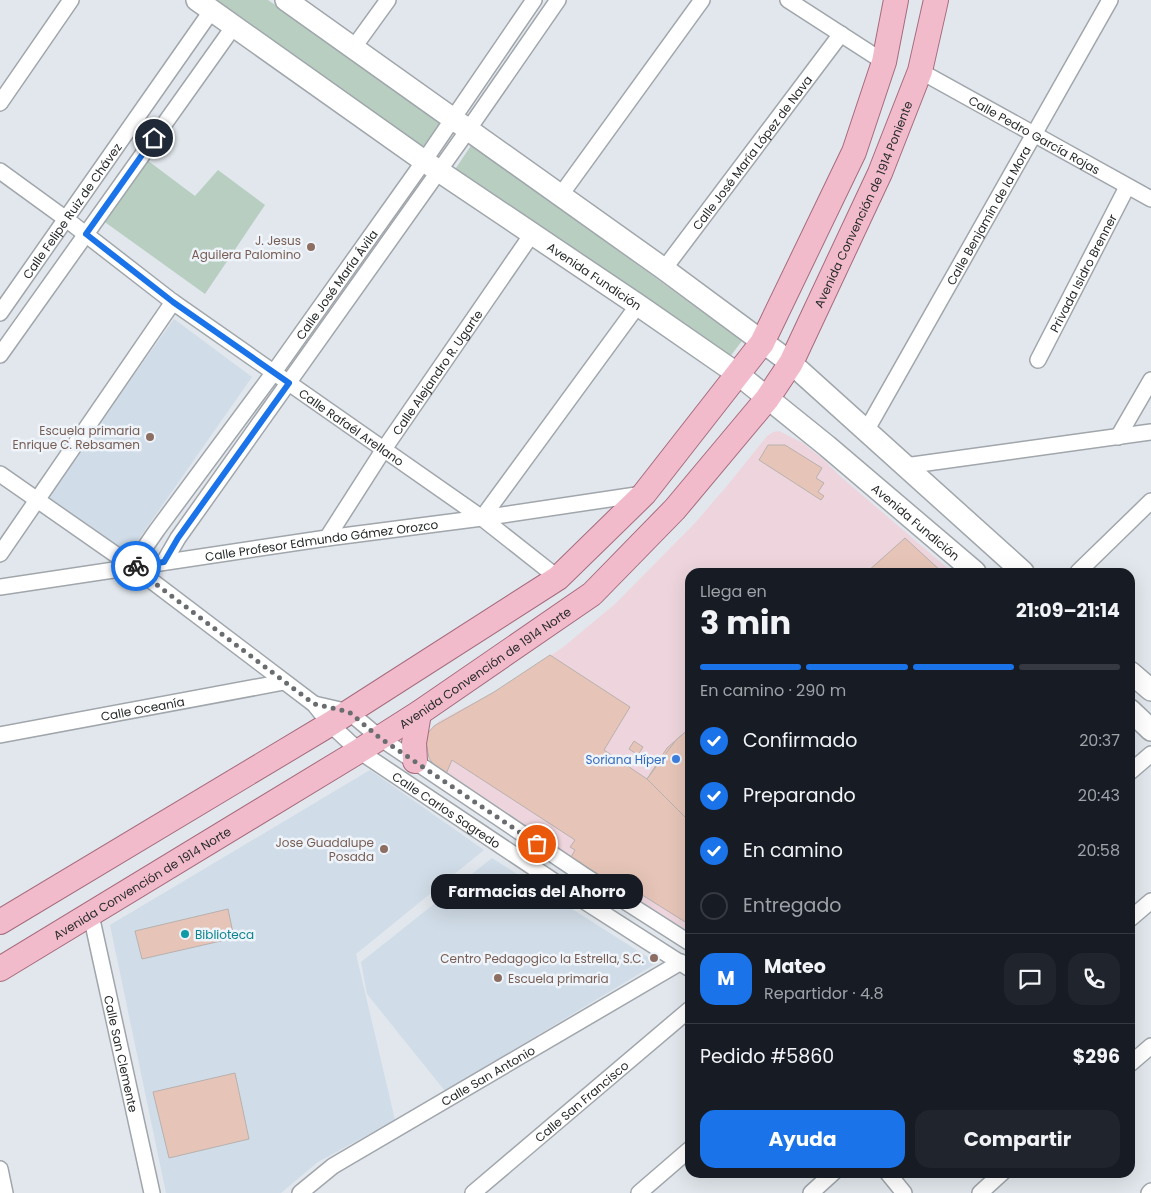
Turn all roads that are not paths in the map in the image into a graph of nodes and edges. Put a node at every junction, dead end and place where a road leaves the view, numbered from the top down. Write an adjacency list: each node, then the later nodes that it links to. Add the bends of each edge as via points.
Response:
1 (72, 0): 17 (street)
2 (286, 0): 14 (street)
3 (388, 0): 14 (street)
4 (534, 0): 18 (street, Calle José María Ávila)
5 (558, 0): 18 (street, Calle José María Ávila)
6 (702, 0): 23 (street)
7 (788, 0): 13 (street)
8 (896, 0): 15 (main road)
9 (936, 0): 16 (main road, Avenida Convención de 1914 Poniente)
10 (1110, 0): 19 (street, Calle Benjamín de la Mora)
11 (205, 5): 12 (street, Avenida Fundición); 25 (street, Calle Felipe Ruiz de Chávez)
12 (234, 26): 20 (street, Avenida Fundición); 26 (street, Calle Felipe Ruiz de Chávez)
13 (841, 34): 15 (street); 28 (street, Calle José María López de Nava)
14 (354, 48): 18 (street)
15 (884, 62): 32 (main road, via 854,152)
16 (920, 71): 19 (street, Calle Pedro García Rojas); 35 (main road, Avenida Convención de 1914 Poniente, via 880,173)
17 (0, 103)
18 (460, 124): 20 (street, Calle José María Ávila); 23 (street)
19 (1035, 134): 22 (street, Calle Pedro García Rojas); 41 (street, Calle Benjamín de la Mora)
20 (432, 166): 27 (street, Avenida Fundición); 36 (street, Calle José María Ávila); 39 (street, Calle José María Ávila)
21 (0, 171): 25 (street, Calle Rafaél Arellano)
22 (1127, 187): 24 (street, Calle Pedro García Rojas); 34 (street, Privada Isidro Brenner)
23 (560, 196): 28 (street)
24 (1151, 199)
25 (66, 219): 26 (street, Calle Rafaél Arellano); 31 (street, Calle Felipe Ruiz de Chávez)
26 (86, 234): 29 (street, Calle Rafaél Arellano); 33 (street, Calle Felipe Ruiz de Chávez)
27 (532, 234): 30 (street, Avenida Fundición); 44 (street, Calle Alejandro R. Ugarte)
28 (664, 270): 32 (street)
29 (173, 302): 36 (street, Calle Rafaél Arellano); 48 (street)
30 (638, 305): 37 (street, Avenida Fundición); 51 (street)
31 (0, 313)
32 (762, 343): 35 (street); 37 (main road)
33 (0, 355)
34 (1038, 360)
35 (791, 363): 40 (main road, Avenida Convención de 1914 Poniente); 41 (street)
36 (274, 372): 39 (street, Calle Rafaél Arellano); 56 (street, Calle José María Ávila)
37 (739, 375): 40 (street, Avenida Fundición); 47 (main road)
38 (1151, 380): 43 (street)
39 (289, 383): 44 (street, Calle Rafaél Arellano); 55 (street, Calle José María Ávila)
40 (767, 399): 50 (street, Avenida Fundición); 66 (main road, Avenida Convención de 1914 Norte, via 675,509 592,594)
41 (866, 431): 45 (street)
42 (1151, 432): 43 (street)
43 (1118, 437): 45 (street)
44 (384, 450): 51 (street, Calle Rafaél Arellano); 52 (street, Calle Alejandro R. Ugarte)
45 (905, 466): 53 (street)
46 (0, 474): 48 (street, Calle Carlos Sagredo)
47 (644, 494): 51 (street, Calle Profesor Edmundo Gámez Orozco); 60 (main road)
48 (37, 500): 54 (street); 56 (street, Calle Carlos Sagredo)
49 (1151, 501): 59 (street)
50 (903, 510): 53 (street, via 920,504 930,506 971,536); 57 (street, Avenida Fundición)
51 (482, 518): 52 (street, Calle Profesor Edmundo Gámez Orozco); 60 (street, Calle Rafaél Arellano)
52 (327, 538): 55 (street, Calle Profesor Edmundo Gámez Orozco)
53 (986, 539): 58 (street)
54 (0, 554)
55 (164, 562): 56 (street, Calle Profesor Edmundo Gámez Orozco)
56 (132, 566): 61 (street, Calle Profesor Edmundo Gámez Orozco); 63 (street, Calle Carlos Sagredo)
57 (970, 568)
58 (1018, 568)
59 (1082, 568)
60 (558, 578): 68 (main road)
61 (0, 587)
62 (1135, 676): 64 (street)
63 (284, 682): 65 (street, Calle Carlos Sagredo); 70 (street, Calle Oceanía)
64 (1151, 690)
65 (314, 704): 68 (street, Calle Carlos Sagredo); 68 (street, Calle Carlos Sagredo)
66 (419, 713): 71 (main road, Avenida Convención de 1914 Norte); 74 (main road, via 414,743)
67 (1135, 715): 69 (street)
68 (340, 718): 71 (street, Calle Carlos Sagredo); 72 (street, Calle Carlos Sagredo); 81 (main road)
69 (1151, 730)
70 (0, 735)
71 (380, 738): 72 (main road, Avenida Convención de 1914 Norte); 74 (street, Calle Carlos Sagredo)
72 (359, 752): 77 (street, Calle Carlos Sagredo); 79 (main road, Avenida Convención de 1914 Norte)
73 (1151, 754): 75 (street)
74 (416, 762): 76 (street, Calle Carlos Sagredo)
75 (1135, 768)
76 (582, 874): 77 (street); 82 (street, Calle Carlos Sagredo)
77 (570, 892): 83 (street, Calle Carlos Sagredo)
78 (1151, 901): 80 (street)
79 (91, 915): 84 (main road, Avenida Convención de 1914 Norte); 94 (street, Calle San Clemente)
80 (1135, 915)
81 (0, 922)
82 (685, 940)
83 (685, 965): 95 (street, Calle San Antonio, via 333,1166)
84 (0, 970)
85 (685, 1013): 96 (street, Calle San Francisco)
86 (1151, 1046): 87 (street)
87 (1135, 1060)
88 (685, 1153): 97 (street)
89 (0, 1169): 93 (street)
90 (827, 1178): 98 (street)
91 (892, 1178): 99 (street)
92 (997, 1178): 100 (street)
93 (5, 1193)
94 (152, 1193)
95 (300, 1193)
96 (473, 1193)
97 (639, 1193)
98 (810, 1193)
99 (904, 1193)
100 (980, 1193)

